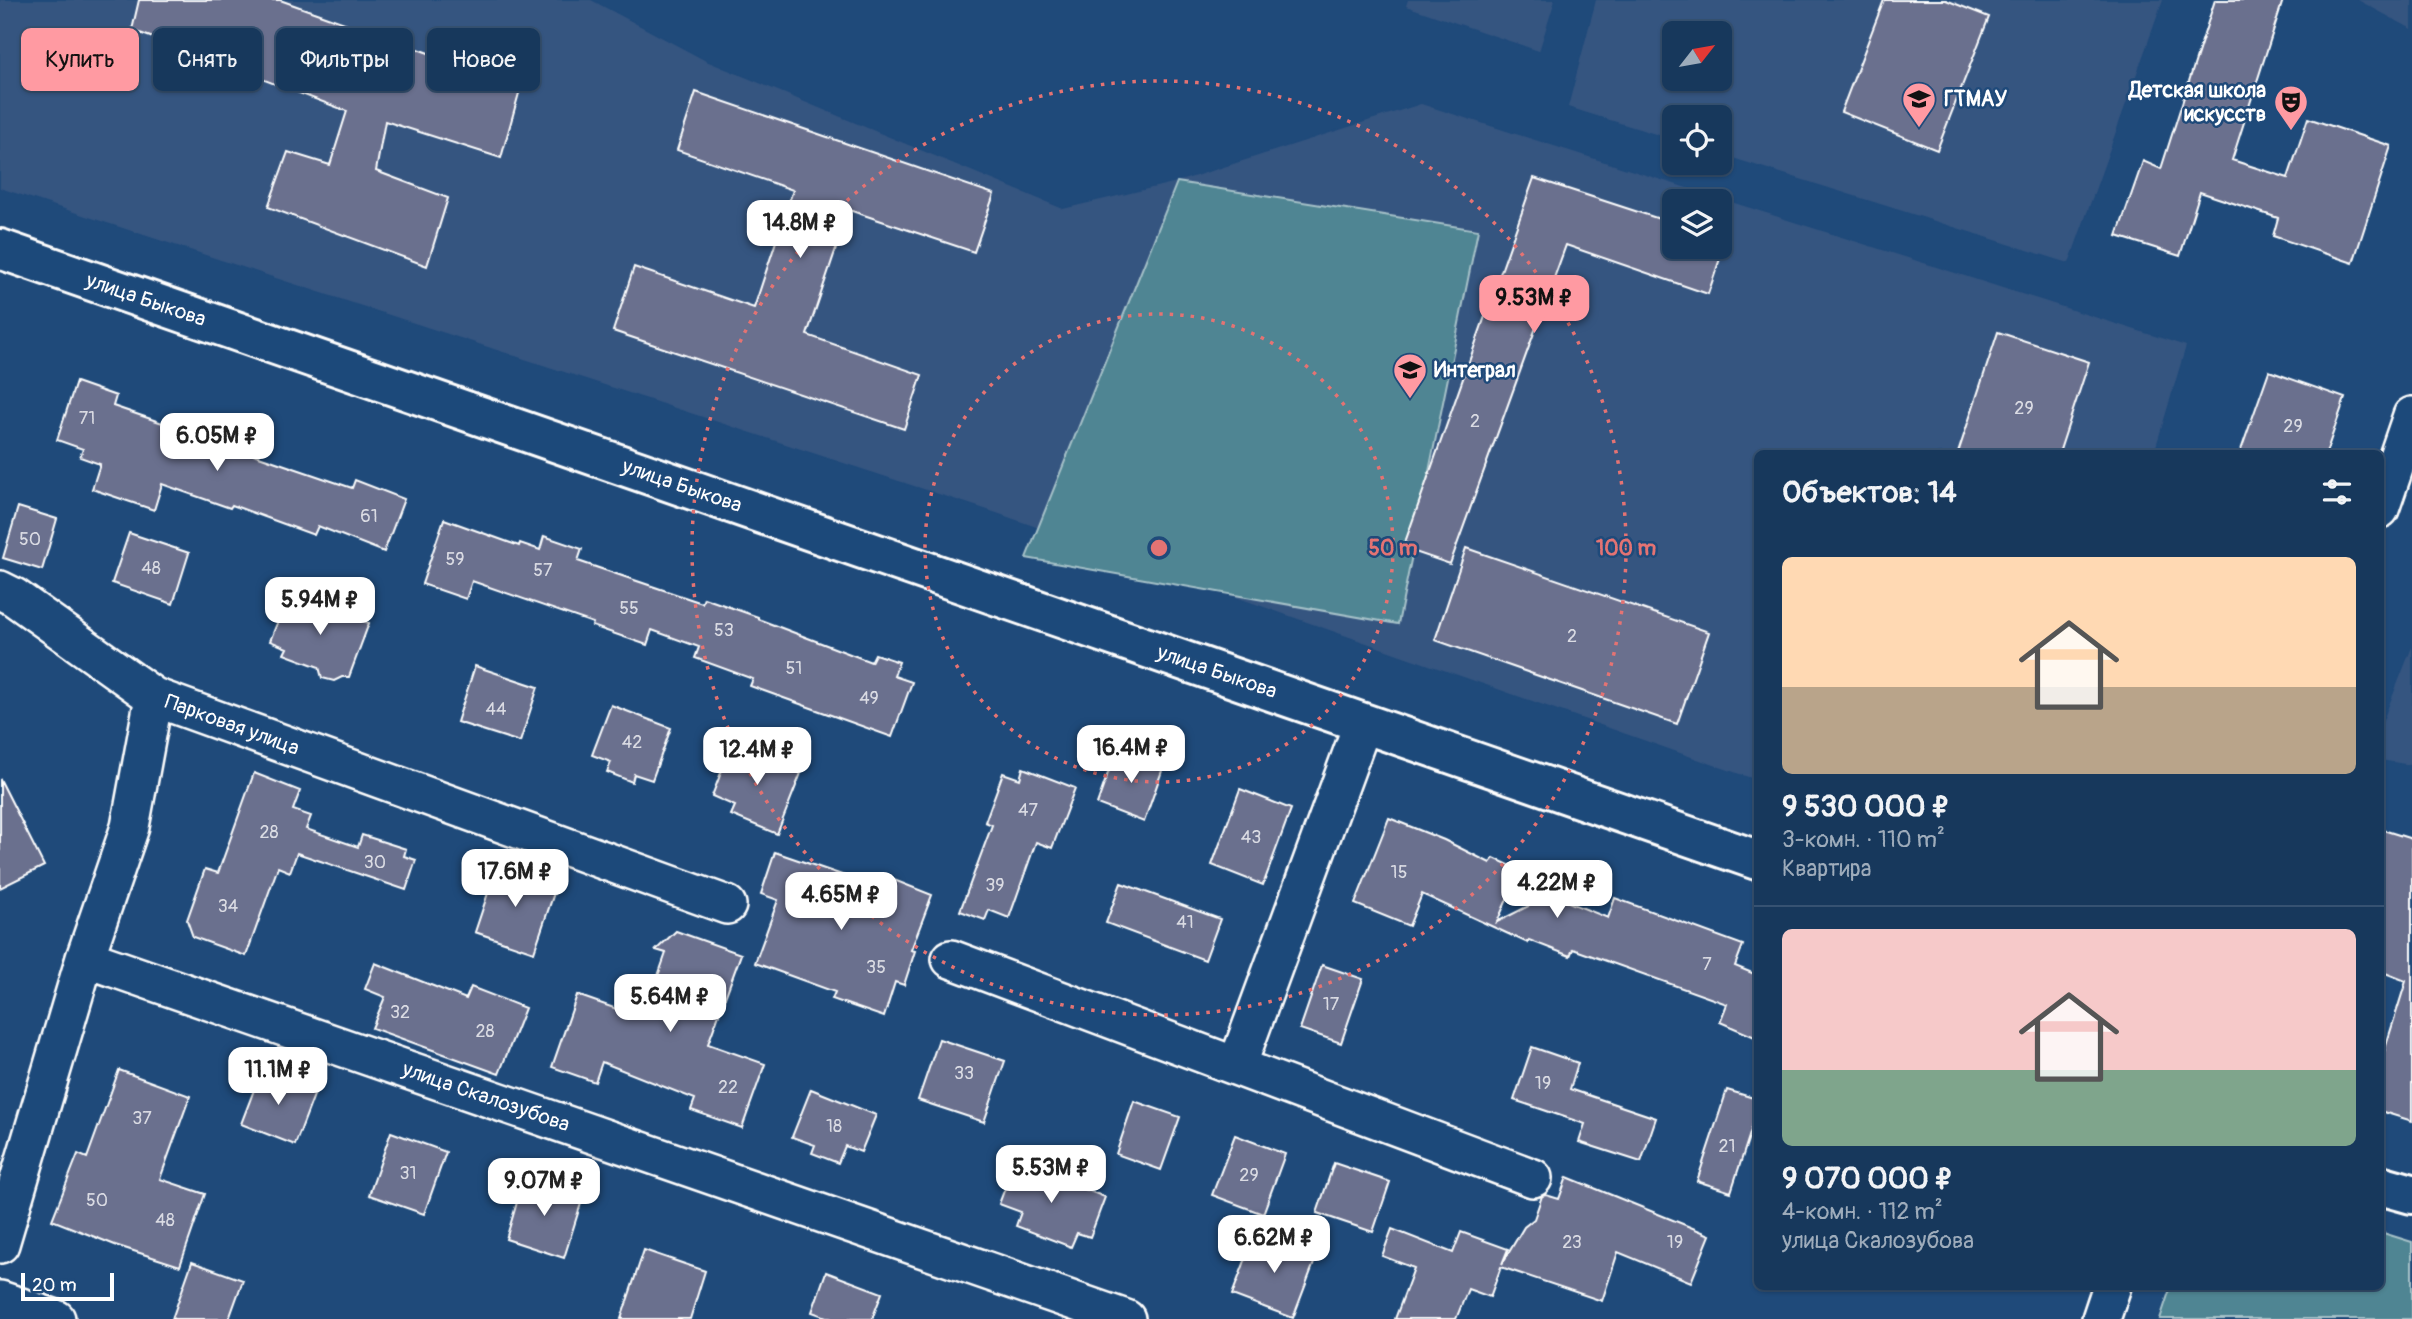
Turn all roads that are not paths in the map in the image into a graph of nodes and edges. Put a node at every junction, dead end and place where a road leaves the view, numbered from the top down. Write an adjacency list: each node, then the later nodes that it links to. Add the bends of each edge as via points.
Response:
1 (0, 249): 6 (street, улица Быкова)
2 (2412, 416): 3 (street)
3 (2384, 497)
4 (0, 590): 5 (street)
5 (154, 697): 8 (street, Парковая улица); 9 (street, Парковая улица, via 130,827)
6 (1363, 723): 7 (street, улица Быкова); 11 (street)
7 (1754, 859)
8 (727, 905)
9 (85, 958): 15 (street, Парковая улица); 19 (street, улица Скалозубова)
10 (951, 959): 11 (street)
11 (1237, 1066): 12 (street)
12 (1533, 1178)
13 (2384, 1186): 14 (street)
14 (2412, 1194)
15 (0, 1244)
16 (2111, 1290): 20 (street)
17 (0, 1300): 18 (street)
18 (56, 1319)
19 (1126, 1319)
20 (2101, 1319)

